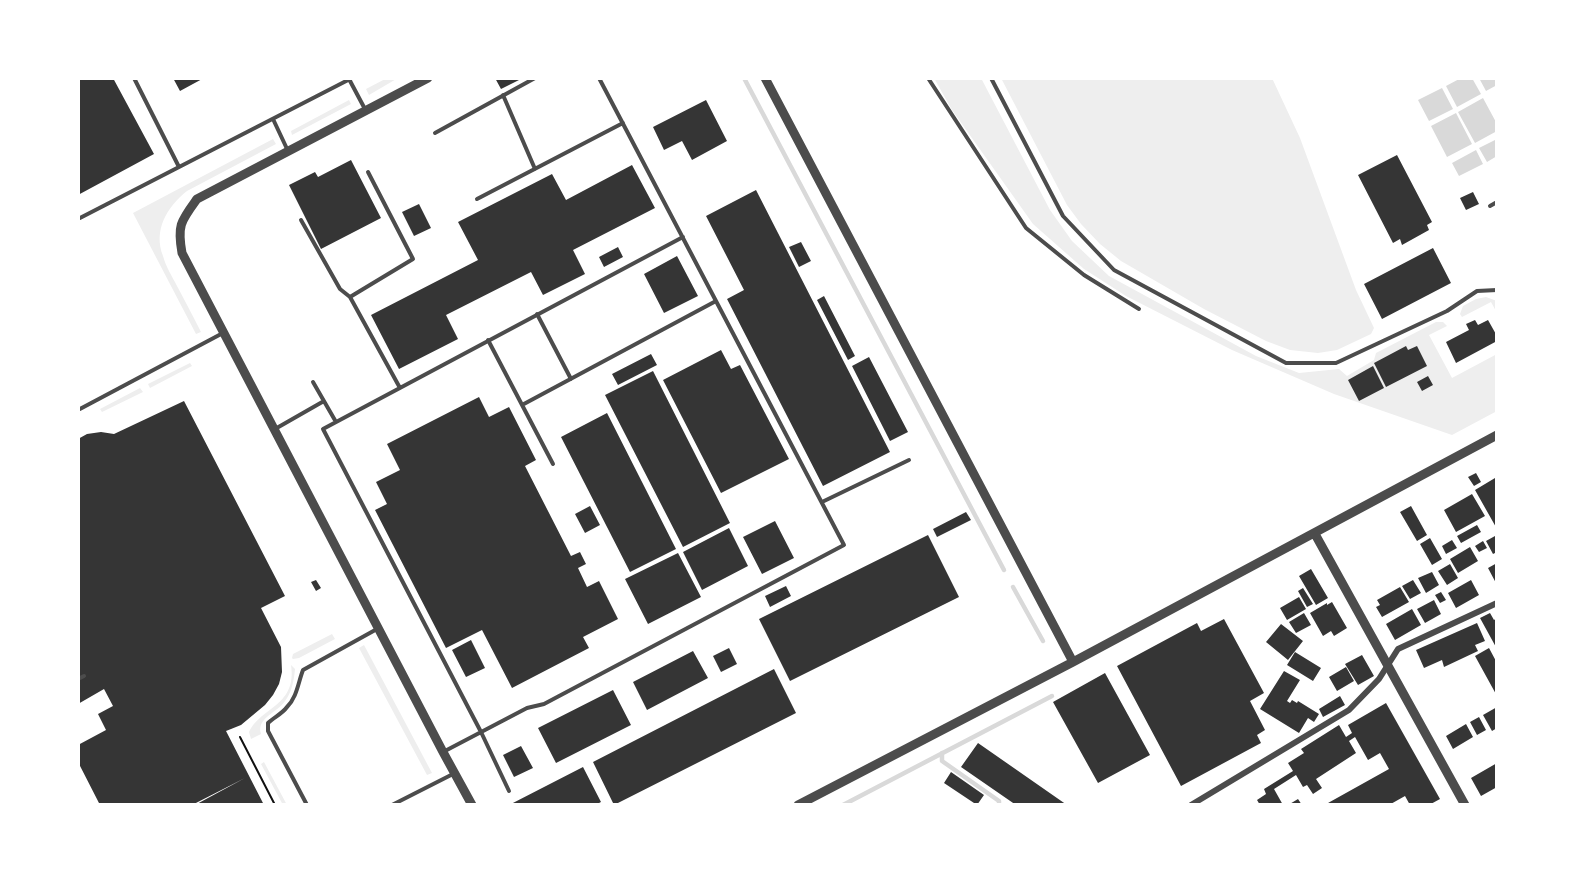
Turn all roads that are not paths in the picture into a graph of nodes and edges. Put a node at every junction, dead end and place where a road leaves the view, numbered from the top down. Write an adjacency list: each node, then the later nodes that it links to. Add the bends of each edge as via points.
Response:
1 (134, 78): 15 (lane)
2 (429, 78): 10 (street)
3 (535, 78): 9 (lane)
4 (599, 78): 12 (lane)
5 (765, 78): 46 (street)
6 (928, 78): 27 (lane, via 1026,228 1084,275)
7 (992, 78): 24 (lane, via 1063,216 1114,270 1286,363 1336,363 1447,311 1477,291)
8 (351, 79): 10 (lane); 11 (lane)
9 (503, 95): 13 (lane); 16 (lane)
10 (366, 111): 14 (street)
11 (273, 119): 14 (lane); 15 (lane)
12 (622, 123): 16 (lane); 23 (lane)
13 (435, 133)
14 (288, 152): 29 (street, via 197,199 183,218 179,235 182,253)
15 (179, 167): 21 (lane)
16 (535, 169): 18 (lane)
17 (368, 172): 25 (lane, via 413,259)
18 (477, 199)
19 (1497, 202): 20 (lane)
20 (1490, 206)
21 (78, 219)
22 (301, 220): 25 (lane, via 340,289)
23 (683, 237): 26 (lane); 28 (lane)
24 (1497, 290)
25 (351, 297): 33 (lane)
26 (716, 301): 31 (lane); 42 (lane)
27 (1139, 309)
28 (537, 314): 30 (lane); 31 (lane)
29 (224, 333): 36 (lane); 38 (street)
30 (488, 340): 33 (lane); 35 (lane)
31 (571, 379): 35 (lane)
32 (313, 382): 34 (lane)
33 (400, 388): 37 (lane)
34 (324, 401): 37 (lane); 38 (lane)
35 (522, 405): 41 (lane)
36 (78, 410)
37 (336, 422): 50 (lane, via 323,429)
38 (274, 430): 45 (street)
39 (1497, 435): 43 (street)
40 (909, 460): 42 (lane)
41 (553, 464)
42 (822, 502): 50 (lane, via 844,545 544,704 527,708)
43 (1315, 534): 46 (street); 47 (street)
44 (1497, 603): 47 (street, via 1398,649)
45 (378, 629): 51 (street); 54 (lane, via 303,670 295,697 286,710 268,723 268,731)
46 (1073, 662): 57 (street)
47 (1388, 665): 58 (street, via 1349,710); 59 (street)
48 (84, 676): 49 (lane)
49 (78, 679)
50 (481, 732): 51 (lane); 53 (lane)
51 (443, 752): 52 (street)
52 (454, 773): 55 (lane); 56 (street)
53 (509, 791)
54 (307, 805)
55 (392, 805)
56 (472, 805)
57 (798, 805)
58 (1191, 805)
59 (1464, 805)

